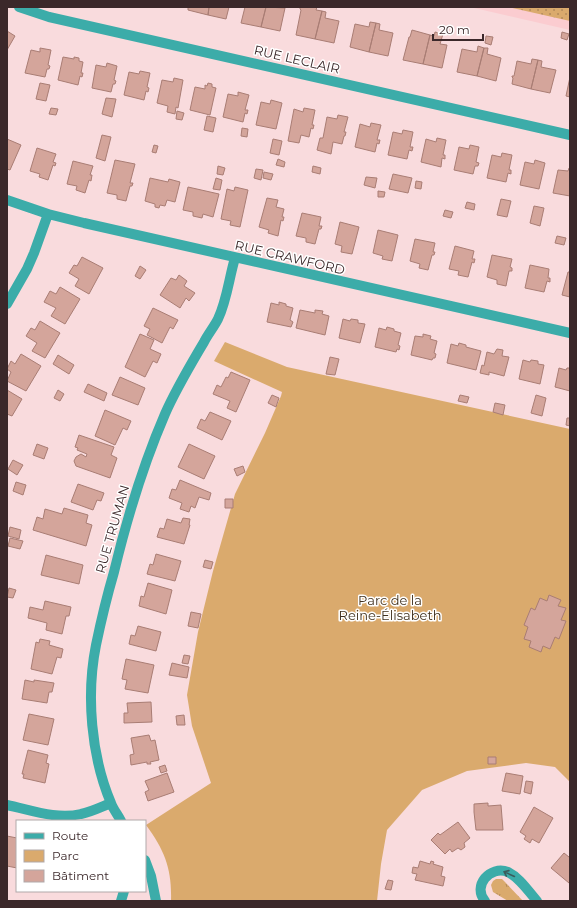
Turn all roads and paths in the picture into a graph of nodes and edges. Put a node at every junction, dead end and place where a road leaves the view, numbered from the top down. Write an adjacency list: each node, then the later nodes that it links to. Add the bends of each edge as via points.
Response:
1 (19, 7): 2 (street, RUE LECLAIR, via 57,18)
2 (570, 135)
3 (7, 200): 4 (street, RUE CRAWFORD)
4 (48, 214): 5 (street, RUE CRAWFORD); 6 (street, via 27,269)
5 (235, 258): 7 (street, RUE CRAWFORD); 8 (street, RUE TRUMAN, via 224,304 165,414 137,488 96,647 91,699 92,731 98,763)
6 (7, 304)
7 (570, 333)
8 (111, 803): 9 (street, via 70,816 56,816); 10 (street, RUE TRUMAN)
9 (7, 805)
10 (120, 820)
11 (146, 863): 12 (street)
12 (156, 901)
13 (486, 901): 14 (street, one-way to 13, via 517,878 507,872 496,871 489,873 482,881 481,890)
14 (537, 901)

